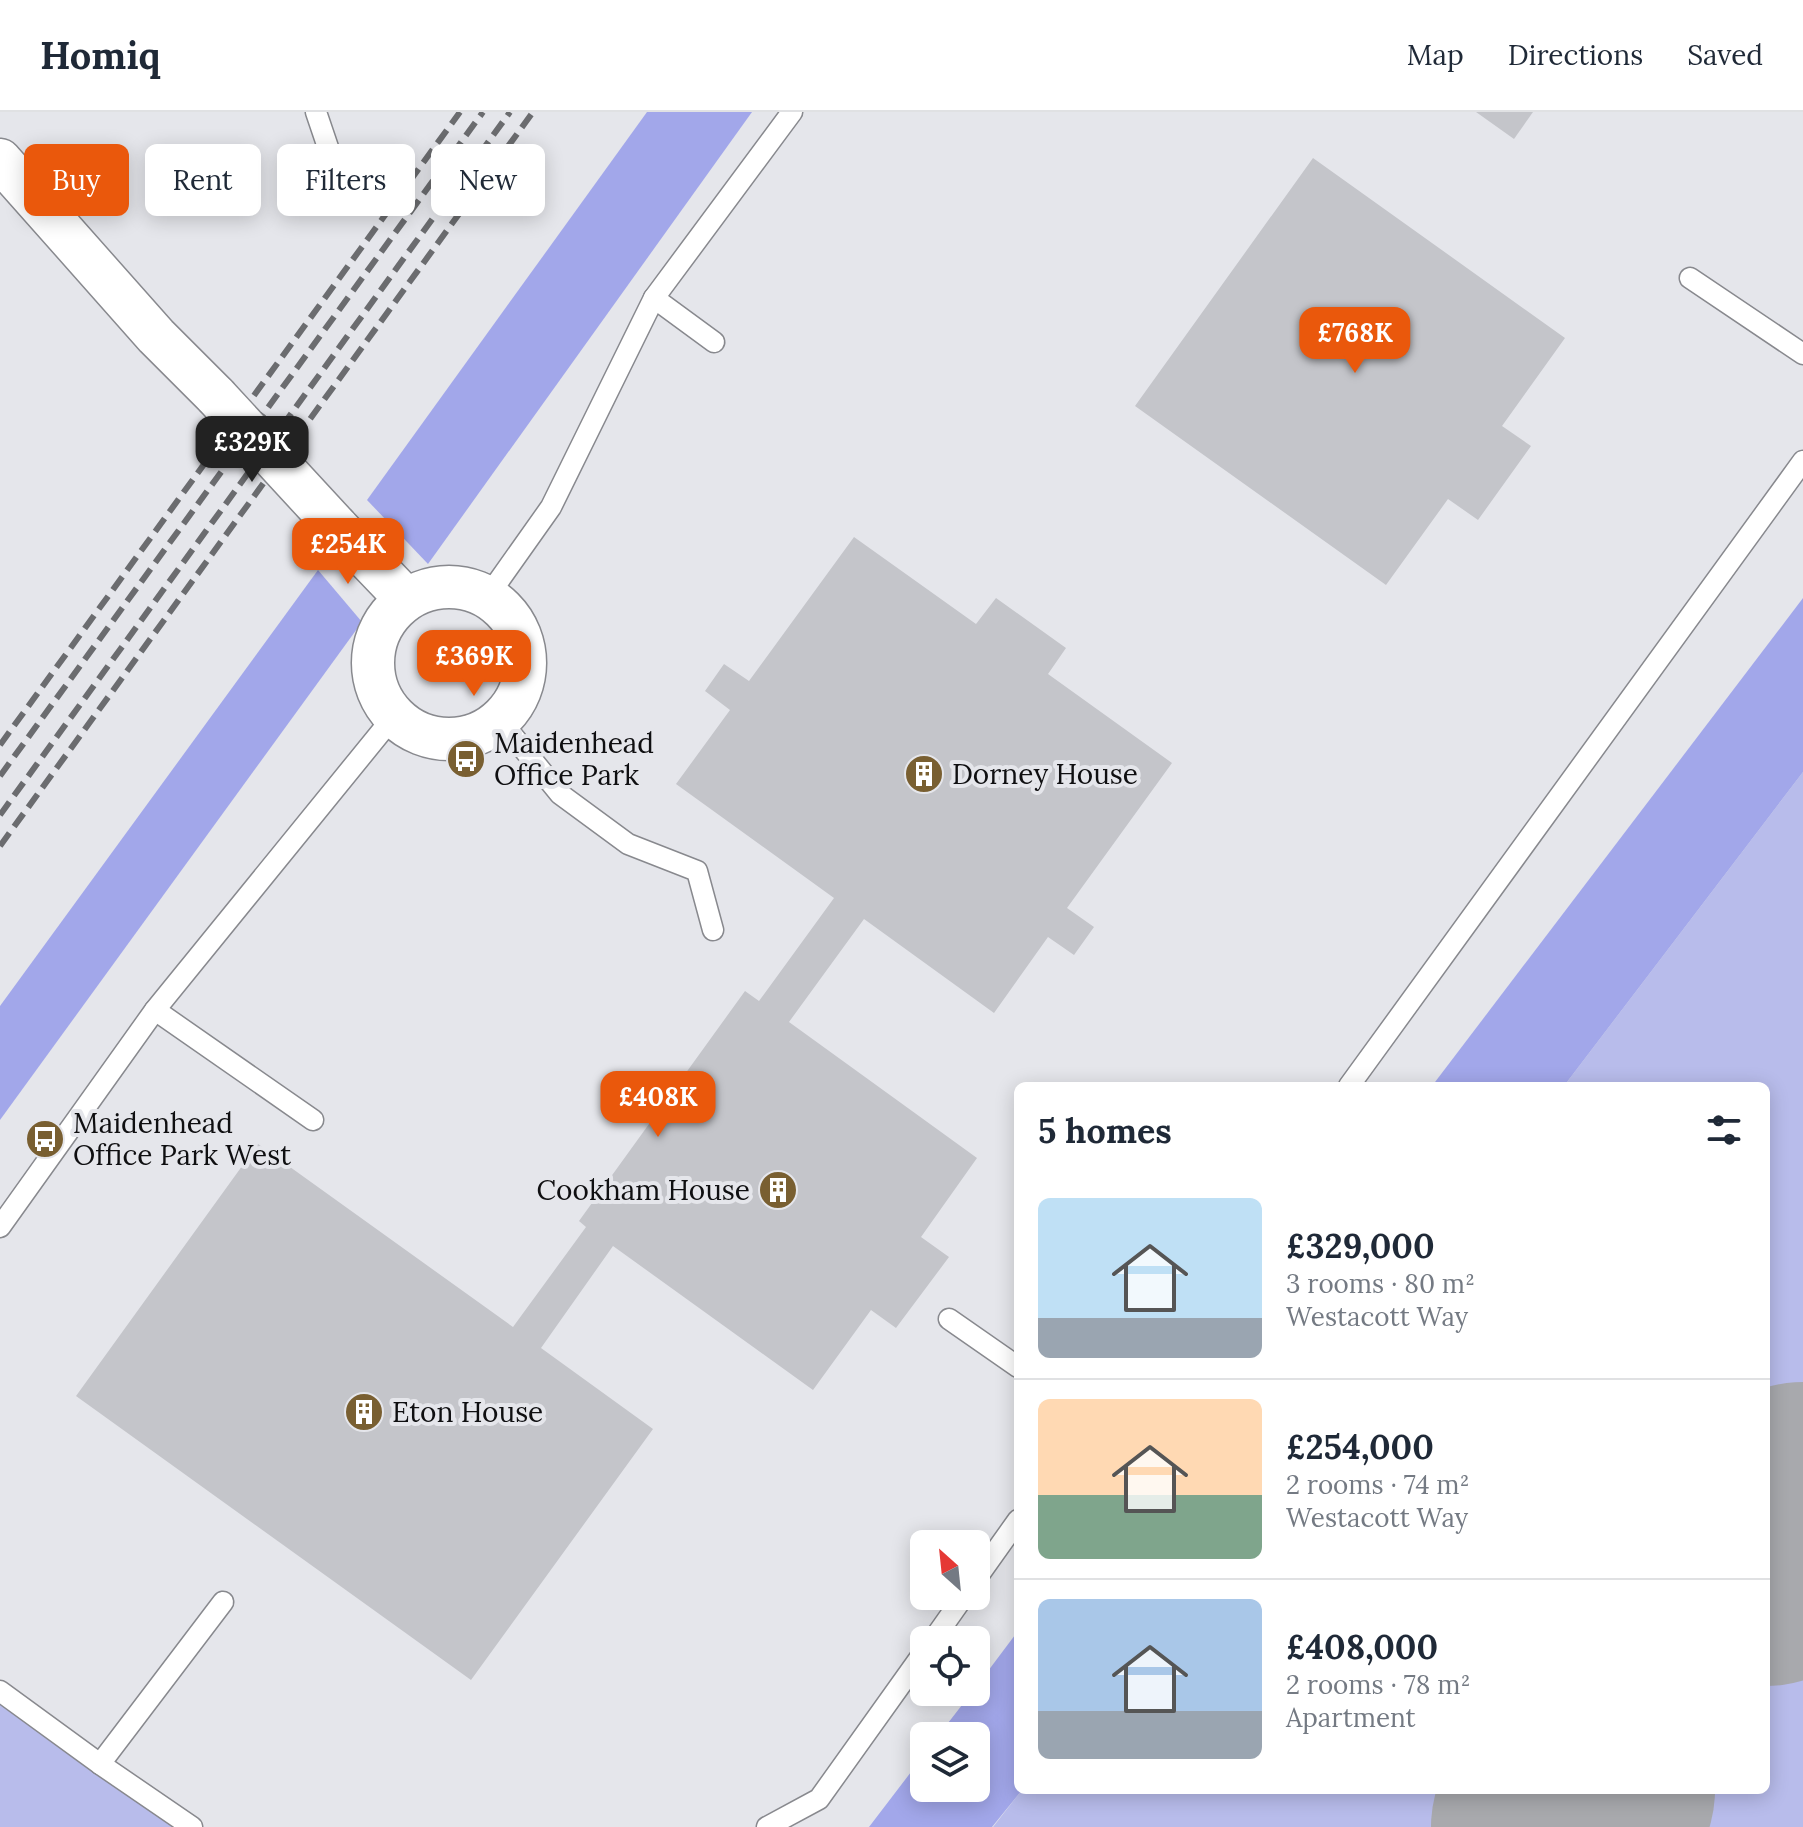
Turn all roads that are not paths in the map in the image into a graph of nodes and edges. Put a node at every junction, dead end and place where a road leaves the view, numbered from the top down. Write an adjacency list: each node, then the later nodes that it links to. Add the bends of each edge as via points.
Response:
1 (316, 112): 3 (lane)
2 (792, 112): 6 (lane)
3 (327, 144)
4 (0, 160): 11 (street, bridge, via 156,336)
5 (1690, 278): 8 (lane)
6 (654, 298): 7 (lane); 10 (lane, via 551,507)
7 (714, 342)
8 (1803, 354)
9 (1803, 461): 16 (lane)
10 (488, 596): 11 (street, via 447,587); 13 (street, via 514,622 526,656 520,691)
11 (406, 599): 12 (street, via 378,633 373,655 381,698)
12 (394, 716): 13 (street, via 412,730 457,739); 15 (lane)
13 (500, 720): 14 (lane, via 560,794 628,844 697,871)
14 (713, 930)
15 (155, 1010): 17 (lane); 18 (lane)
16 (1352, 1082)
17 (313, 1120)
18 (0, 1227)
19 (949, 1319): 20 (lane)
20 (1014, 1364)
21 (1014, 1526): 22 (lane)
22 (990, 1559)
23 (223, 1602): 26 (lane)
24 (910, 1672): 28 (lane, via 819,1799)
25 (0, 1691): 26 (lane)
26 (100, 1764): 27 (lane)
27 (192, 1827)
28 (767, 1827)

